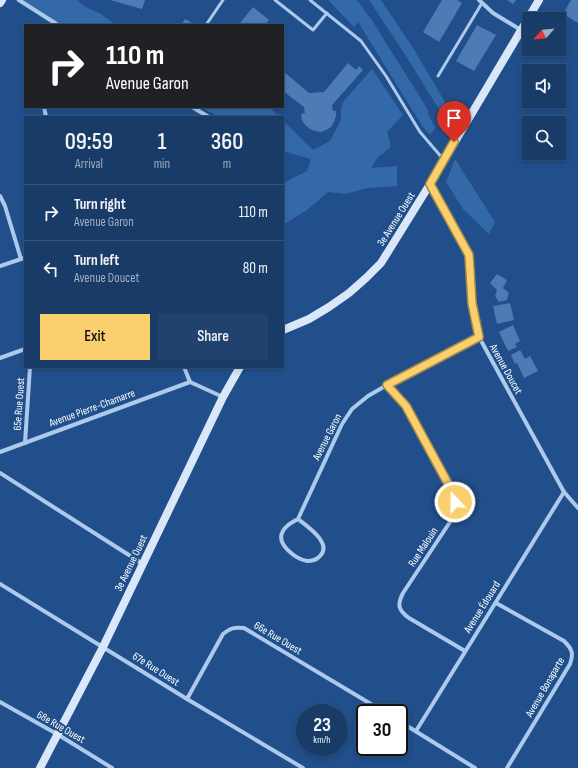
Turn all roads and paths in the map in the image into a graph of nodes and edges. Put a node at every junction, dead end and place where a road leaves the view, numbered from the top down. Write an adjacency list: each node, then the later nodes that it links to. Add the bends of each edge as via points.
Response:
1 (2, 0): 8 (street)
2 (18, 0): 10 (street)
3 (223, 0): 11 (lane)
4 (275, 0): 9 (lane, via 313,30)
5 (310, 0): 9 (lane)
6 (539, 0): 12 (street, 3e Avenue Ouest)
7 (481, 1): 12 (street, via 493,13); 13 (lane)
8 (0, 4)
9 (327, 13): 16 (lane, via 361,41 420,132)
10 (56, 24)
11 (207, 24)
12 (521, 30): 16 (street, 3e Avenue Ouest)
13 (438, 76)
14 (194, 108): 15 (street)
15 (207, 116)
16 (444, 160): 17 (street, 3e Avenue Ouest)
17 (430, 184): 21 (street, 3e Avenue Ouest, via 381,263 366,278 329,307 309,319); 22 (street, Avenue Doucet, via 469,255 472,303)
18 (0, 196): 19 (street)
19 (23, 258): 20 (street)
20 (0, 266)
21 (284, 328)
22 (479, 337): 29 (street, Avenue Garon); 34 (street, Avenue Doucet)
23 (24, 349): 24 (street)
24 (0, 358)
25 (30, 368): 31 (street, 65e Rue Ouest)
26 (184, 368): 28 (street)
27 (239, 368): 30 (street, 3e Avenue Ouest)
28 (190, 382): 30 (street); 31 (street, Avenue Pierre-Chamarre)
29 (387, 385): 36 (street, Avenue Garon, via 352,409 342,424); 41 (street, Rue Malouin, via 406,406 452,491 455,502 450,522 403,593 399,606 402,613 409,618)
30 (223, 397): 37 (street, 3e Avenue Ouest)
31 (25, 443): 32 (street, Avenue Pierre-Chamarre)
32 (0, 452)
33 (0, 473): 37 (street)
34 (564, 492): 35 (street, Avenue Doucet); 39 (street, Avenue Édouard)
35 (578, 508)
36 (298, 519): 36 (street, Avenue Garon, via 282,531 284,546 298,557 308,561 316,560 321,556 322,542)
37 (143, 564): 40 (street, 3e Avenue Ouest)
38 (0, 584): 40 (street, 67e Rue Ouest)
39 (496, 602): 41 (street, Avenue Édouard); 52 (street, Avenue Bonaparte, via 564,641 572,652 570,664)
40 (103, 647): 42 (street, 67e Rue Ouest); 47 (street, 3e Avenue Ouest)
41 (465, 651): 46 (street, Avenue Édouard)
42 (187, 699): 44 (street, 66e Rue Ouest, via 223,634 235,628 244,628); 50 (street, 67e Rue Ouest)
43 (0, 702): 47 (street, 68e Rue Ouest)
44 (371, 704)
45 (408, 726): 46 (street)
46 (416, 731): 51 (street)
47 (57, 734): 48 (street, 3e Avenue Ouest); 49 (street, 68e Rue Ouest)
48 (40, 768)
49 (112, 768)
50 (303, 768)
51 (475, 768)
52 (507, 768)

